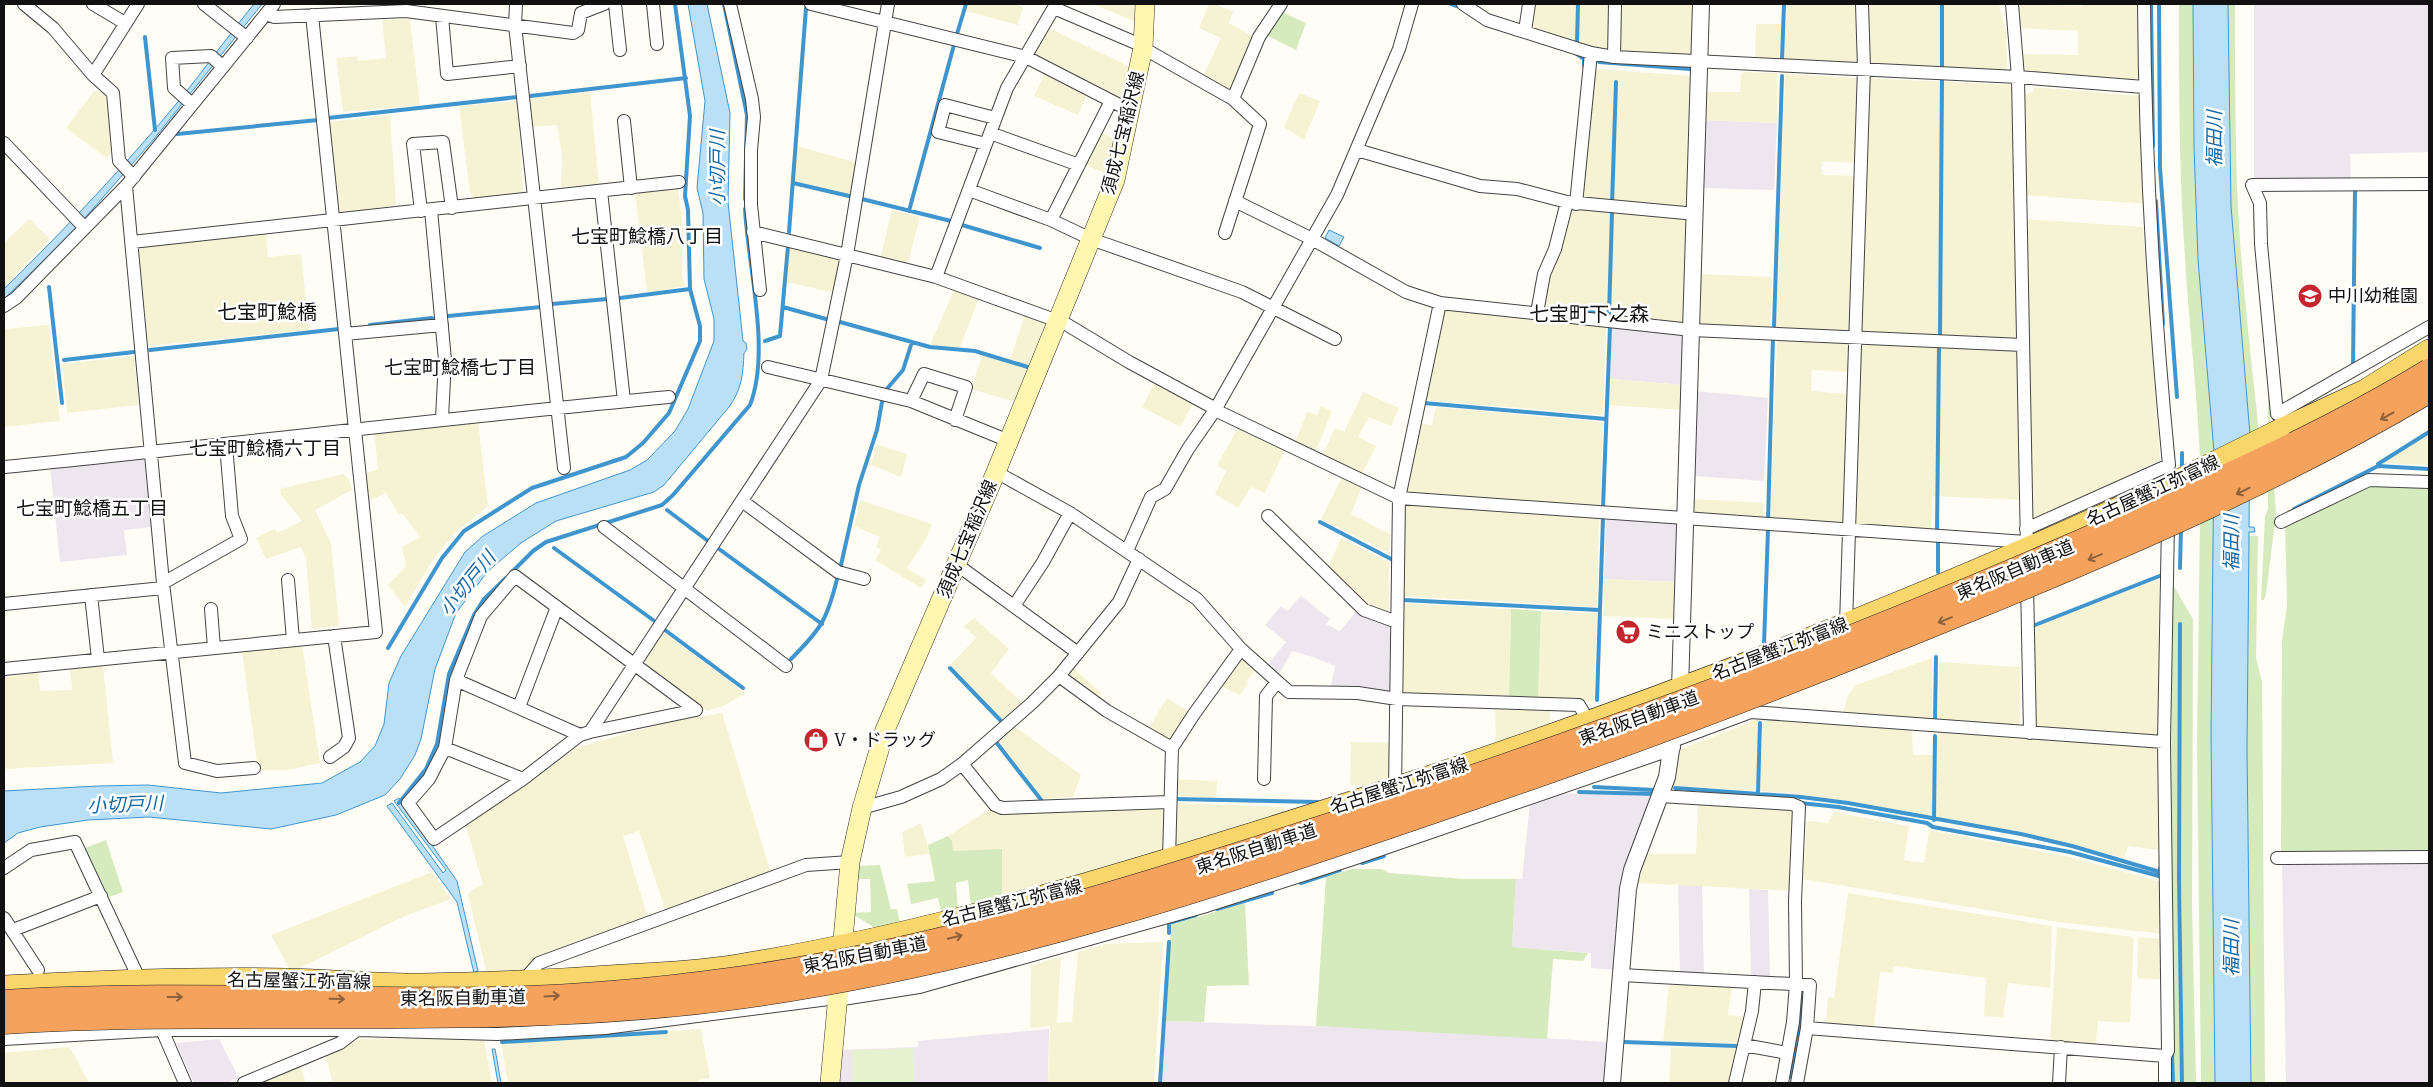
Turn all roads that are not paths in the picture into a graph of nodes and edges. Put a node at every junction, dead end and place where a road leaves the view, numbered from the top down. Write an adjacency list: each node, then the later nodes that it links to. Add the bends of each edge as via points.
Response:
1 (24, 4): 41 (street, via 53,28)
2 (93, 4): 27 (street)
3 (138, 4): 27 (street)
4 (204, 4): 30 (street)
5 (516, 4): 28 (street)
6 (604, 4): 28 (street, via 581,13 578,30 573,34)
7 (614, 4): 33 (street)
8 (653, 4): 31 (street)
9 (730, 4): 69 (street, via 752,100 750,178)
10 (811, 4): 26 (street)
11 (888, 4): 26 (street)
12 (1145, 4): 32 (main road, 須成七宝稲沢線)
13 (1281, 4): 45 (street, via 1259,37)
14 (1412, 4): 52 (street, via 1399,47)
15 (1463, 4): 29 (street, via 1487,20)
16 (1529, 4): 29 (street)
17 (1616, 4): 35 (street)
18 (1701, 4): 37 (street)
19 (1862, 4): 40 (street)
20 (2012, 4): 42 (street)
21 (2144, 4): 43 (street)
22 (1055, 6): 32 (street); 36 (street)
23 (270, 9): 24 (street, via 274,17); 30 (street)
24 (312, 15): 25 (street, via 406,11); 66 (street)
25 (442, 16): 28 (street); 39 (street, via 447,74)
26 (886, 22): 36 (street); 74 (street)
27 (125, 24): 41 (street)
28 (515, 25): 39 (street)
29 (1525, 31): 34 (street)
30 (242, 33): 38 (street)
31 (657, 44)
32 (1143, 47): 45 (street); 47 (main road, 須成七宝稲沢線)
33 (620, 50)
34 (1591, 53): 35 (street); 62 (street)
35 (1614, 56): 37 (street)
36 (1026, 57): 46 (street); 48 (street, via 1007,88)
37 (1699, 60): 40 (street); 65 (street)
38 (218, 62): 44 (street); 44 (street, via 172,58 174,88)
39 (520, 66): 60 (street)
40 (1864, 68): 42 (street); 86 (street)
41 (93, 75): 54 (street, via 113,92)
42 (2018, 76): 43 (street); 88 (street)
43 (2144, 87): 108 (street, via 2151,265)
44 (186, 99): 54 (street)
45 (1233, 99): 61 (street, via 1260,124)
46 (1111, 100): 47 (street); 53 (street)
47 (1131, 111): 71 (main road, 須成七宝稲沢線, via 1115,180)
48 (996, 118): 50 (street); 50 (street, via 945,105 938,132)
49 (624, 121): 57 (street)
50 (988, 139): 53 (street); 58 (street)
51 (4, 143): 68 (street)
52 (1357, 150): 62 (street, via 1480,186 1517,190); 72 (street, via 1337,196)
53 (1079, 165): 67 (street)
54 (127, 175): 68 (street); 73 (street)
55 (679, 182): 57 (street)
56 (2429, 184): 83 (street, via 2252,185 2260,203 2276,414)
57 (631, 188): 59 (street)
58 (968, 190): 67 (street); 75 (street)
59 (601, 191): 60 (street); 95 (street)
60 (535, 199): 63 (street); 97 (street)
61 (1235, 201): 70 (street); 72 (street)
62 (1571, 203): 65 (street); 80 (street, via 1544,274)
63 (452, 208): 64 (street); 64 (street, via 444,142 413,144)
64 (426, 211): 66 (street); 82 (street)
65 (1696, 214): 84 (street)
66 (332, 220): 73 (street); 85 (street)
67 (1051, 220): 71 (street)
68 (81, 223): 78 (street, via 16,298)
69 (753, 232): 74 (street); 76 (street)
70 (1225, 233)
71 (1091, 239): 79 (street, via 1225,285); 81 (main road, 須成七宝稲沢線)
72 (1312, 239): 77 (street, via 1406,292); 79 (street)
73 (132, 242): 104 (street)
74 (846, 255): 75 (street); 92 (street)
75 (936, 277): 81 (street)
76 (760, 290)
77 (1440, 303): 80 (street); 110 (street)
78 (4, 306)
79 (1273, 308): 87 (street); 98 (street)
80 (1537, 313): 84 (street)
81 (1058, 321): 98 (street); 102 (main road, 須成七宝稲沢線)
82 (442, 325): 85 (street); 99 (street, via 445,360)
83 (2429, 327)
84 (1692, 330): 86 (street); 114 (street)
85 (345, 334): 101 (street)
86 (1854, 337): 88 (street); 117 (street)
87 (1335, 339)
88 (2023, 346): 118 (street)
89 (2429, 350): 108 (main road, 名古屋蟹江弥富線, bridge, via 2364,390 2279,430)
90 (768, 367): 92 (street)
91 (2429, 371): 182 (highway, 東名阪自動車道, one-way to 91, bridge, via 127,997 495,999 601,993 779,972 974,932 1179,874 1425,794 1662,710 1879,627 2286,450 2389,396)
92 (821, 380): 96 (street); 111 (street)
93 (2429, 392): 183 (highway, 東名阪自動車道, one-way to 183, bridge, via 2338,443 2202,510 2026,587 1792,681 1549,772 1414,818 1145,905 1025,939 852,979 734,998 613,1010 495,1017 136,1016)
94 (669, 397): 95 (street)
95 (624, 401): 97 (street)
96 (911, 401): 100 (street); 100 (street, via 924,374 966,388)
97 (557, 408): 99 (street); 106 (street)
98 (1215, 409): 110 (street); 119 (street, via 1165,489 1151,497)
99 (442, 418): 101 (street)
100 (955, 420): 102 (street)
101 (355, 430): 103 (street); 133 (street, via 376,632)
102 (1009, 441): 107 (main road, 須成七宝稲沢線)
103 (226, 445): 104 (street); 124 (street, via 232,516 242,539)
104 (150, 452): 105 (street); 124 (street)
105 (4, 467)
106 (564, 468)
107 (996, 472): 112 (street); 121 (main road, 須成七宝稲沢線)
108 (2168, 475): 118 (main road, 名古屋蟹江弥富線); 152 (street)
109 (2429, 482): 115 (street, via 2369,480)
110 (1399, 498): 114 (street); 131 (street)
111 (742, 501): 122 (street, via 838,572); 125 (street)
112 (1070, 513): 119 (street); 128 (street)
113 (1268, 516): 131 (street, via 1364,610)
114 (1686, 519): 117 (street); 146 (street)
115 (2281, 522)
116 (604, 527): 125 (street)
117 (1849, 530): 118 (street); 132 (street)
118 (2026, 540): 132 (main road, 名古屋蟹江弥富線); 150 (street)
119 (1127, 551): 120 (street)
120 (1139, 559): 136 (street, via 1197,599); 138 (street, via 1119,602)
121 (956, 564): 128 (street); 164 (main road, 須成七宝稲沢線, via 885,730)
122 (864, 579)
123 (288, 580): 134 (street)
124 (163, 585): 126 (street); 137 (street)
125 (684, 589): 141 (street); 142 (street)
126 (91, 595): 127 (street); 139 (street)
127 (4, 604)
128 (1014, 606): 138 (street)
129 (557, 608): 141 (street); 144 (street, via 515,576 481,616); 148 (street)
130 (211, 609): 135 (street)
131 (1397, 622): 147 (street)
132 (1846, 624): 146 (main road, 名古屋蟹江弥富線)
133 (334, 636): 134 (street); 156 (street, via 349,738 344,747)
134 (293, 640): 135 (street)
135 (214, 648): 137 (street)
136 (1241, 649): 145 (street); 155 (street)
137 (172, 652): 139 (street); 158 (street, via 185,763 217,771)
138 (1078, 653): 143 (street)
139 (98, 659): 140 (street)
140 (4, 666)
141 (634, 666): 151 (street); 151 (street, via 696,710)
142 (786, 666)
143 (1059, 676): 155 (street, via 1107,711); 157 (street)
144 (456, 680): 148 (street); 154 (street)
145 (1277, 682): 147 (street, via 1289,692 1358,693); 160 (street, via 1266,696)
146 (1680, 689): 149 (main road, 名古屋蟹江弥富線); 153 (street)
147 (1397, 699): 149 (street, via 1579,705); 161 (street)
148 (519, 707): 151 (street)
149 (1588, 722): 161 (main road, 名古屋蟹江弥富線)
150 (2030, 733): 152 (street); 153 (street, via 1751,712)
151 (585, 734): 159 (street)
152 (2164, 742): 191 (street, via 2168,1051)
153 (1672, 744): 162 (street, via 1667,777); 181 (street, via 1341,861 1198,906 919,985)
154 (445, 748): 159 (street); 159 (street, via 429,779 408,803 434,839)
155 (1172, 748): 163 (street)
156 (330, 757)
157 (962, 764): 163 (street, via 995,805 1002,808); 164 (street, via 940,779 902,797)
158 (254, 768)
159 (523, 779)
160 (1264, 779)
161 (1395, 789): 167 (main road, 名古屋蟹江弥富線)
162 (1660, 796): 175 (street, via 1628,888); 179 (street, via 1799,807)
163 (1169, 802): 167 (street)
164 (862, 808): 168 (main road, 須成七宝稲沢線)
165 (2429, 857): 166 (street)
166 (2277, 858)
167 (1169, 860): 173 (main road, 名古屋蟹江弥富線, via 1048,896)
168 (850, 862): 173 (main road, 須成七宝稲沢線); 177 (street, via 806,866 539,963)
169 (4, 868): 170 (street, via 31,850 75,842)
170 (101, 896): 172 (street); 176 (street)
171 (4, 918): 172 (street)
172 (12, 930): 174 (street)
173 (842, 945): 177 (main road, 名古屋蟹江弥富線, via 734,966); 181 (main road, 須成七宝稲沢線)
174 (38, 970)
175 (1621, 975): 178 (street); 195 (street)
176 (140, 980): 177 (main road, 名古屋蟹江弥富線, via 284,979 416,984); 180 (main road, 名古屋蟹江弥富線); 185 (street)
177 (524, 980)
178 (1755, 982): 179 (street); 188 (street)
179 (1796, 984): 184 (street, via 1810,985); 190 (street)
180 (4, 986)
181 (836, 998): 186 (street, via 605,1028 497,1034); 194 (main road, 須成七宝稲沢線)
182 (4, 1002)
183 (4, 1022)
184 (1807, 1028): 189 (street); 198 (street)
185 (162, 1030): 186 (street); 187 (street); 192 (street)
186 (357, 1030): 193 (street, via 340,1043)
187 (4, 1039)
188 (1744, 1045): 190 (street); 196 (street)
189 (2061, 1047): 191 (street); 199 (street)
190 (1788, 1053): 197 (street)
191 (2165, 1056): 200 (street)
192 (185, 1083)
193 (244, 1083)
194 (830, 1083)
195 (1612, 1083)
196 (1735, 1083)
197 (1782, 1083)
198 (1797, 1083)
199 (2059, 1083)
200 (2165, 1083)

